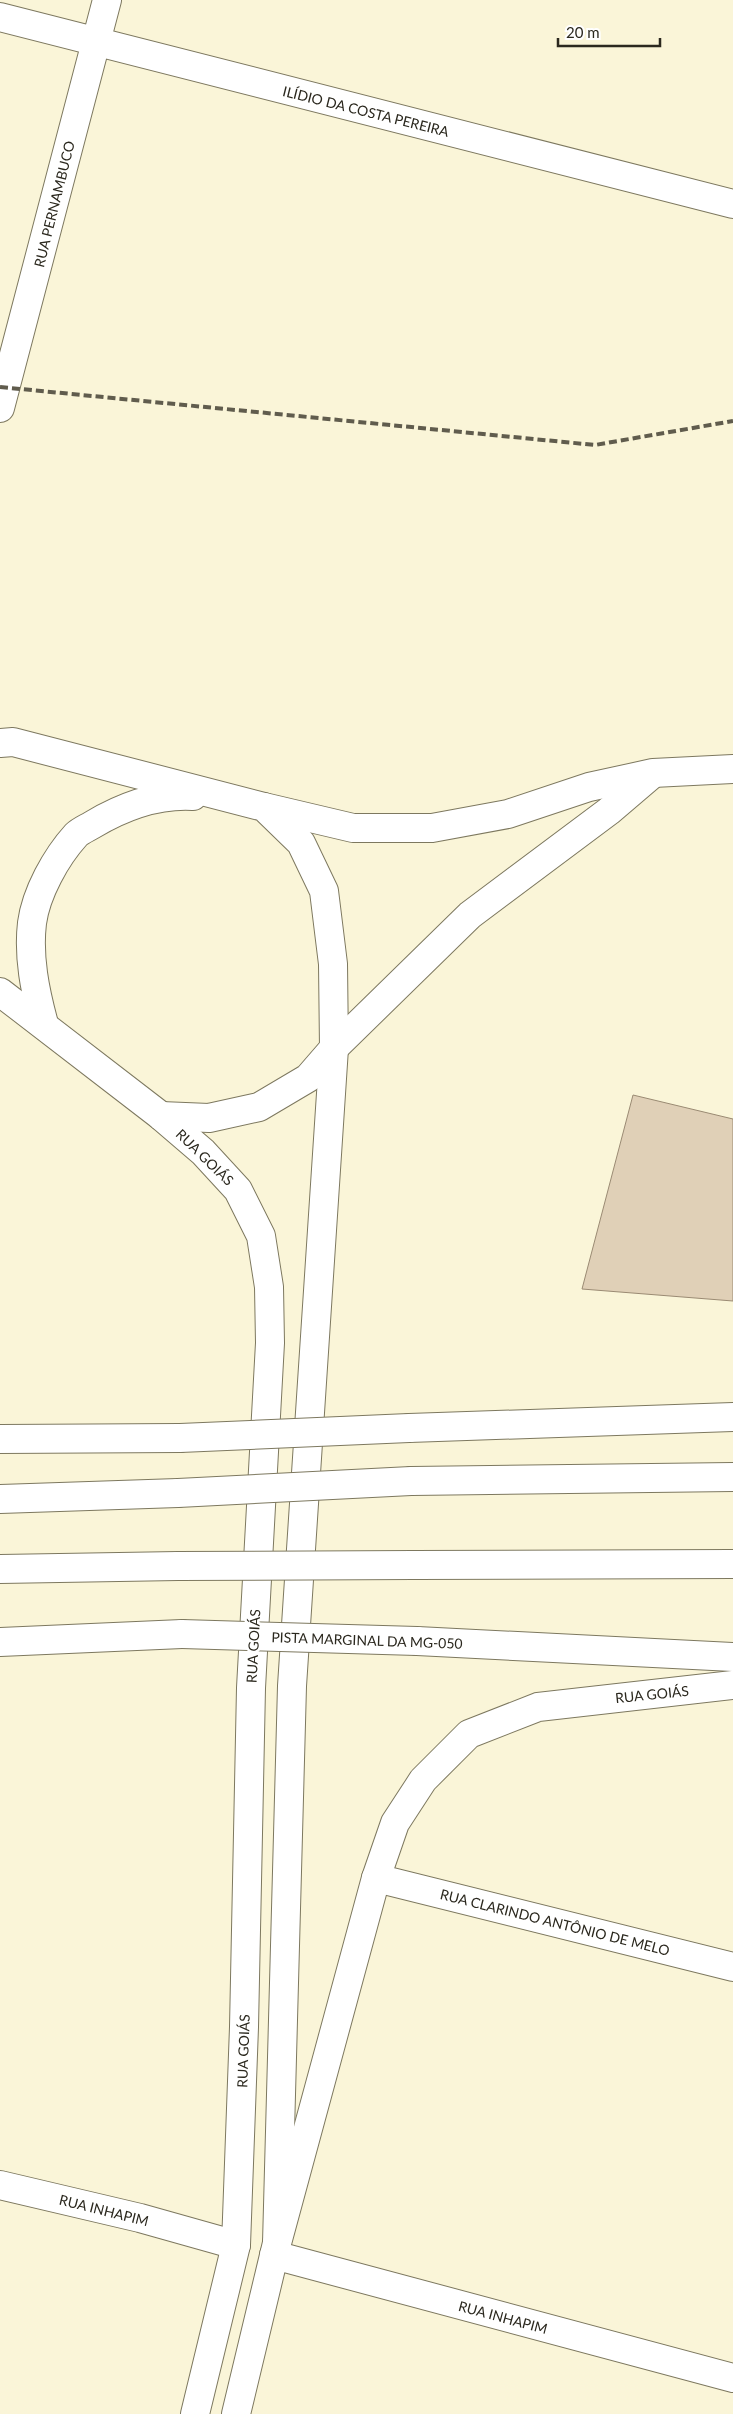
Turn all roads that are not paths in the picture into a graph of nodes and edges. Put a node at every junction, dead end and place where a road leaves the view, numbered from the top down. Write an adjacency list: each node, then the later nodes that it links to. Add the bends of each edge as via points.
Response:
1 (107, 0): 3 (main road, RUA PERNAMBUCO)
2 (0, 17): 3 (main road, ILÍDIO DA COSTA PEREIRA)
3 (96, 42): 4 (main road, ILÍDIO DA COSTA PEREIRA); 5 (main road, RUA PERNAMBUCO)
4 (733, 204)
5 (0, 408)
6 (4, 739): 9 (main road)
7 (733, 769): 8 (main road)
8 (653, 773): 10 (main road, via 589,787 508,814 432,828 353,828); 13 (main road, via 609,811 470,915)
9 (224, 797): 10 (main road); 12 (main road, via 178,795 145,801 114,812 77,834 47,874 32,922 32,980)
10 (264, 807): 13 (main road, RUA GOIÁS, via 301,843 324,891 332,964)
11 (0, 992): 12 (main road, RUA GOIÁS)
12 (44, 1024): 14 (main road, RUA GOIÁS)
13 (334, 1048): 14 (main road, via 308,1078 259,1107 209,1118); 27 (main road, RUA GOIÁS, via 292,1686)
14 (161, 1116): 26 (main road, RUA GOIÁS, via 203,1152 238,1190 261,1236 269,1287 270,1342 250,1688)
15 (733, 1417): 16 (main road, bridge, via 180,1438)
16 (0, 1440)
17 (733, 1477): 18 (main road, bridge, via 411,1481)
18 (0, 1499)
19 (733, 1564): 20 (main road, bridge)
20 (0, 1568)
21 (0, 1642): 22 (main road, PISTA MARGINAL DA MG-050, bridge, via 182,1634 418,1641)
22 (733, 1657)
23 (733, 1685): 24 (main road, RUA GOIÁS, via 538,1707 468,1734 423,1780 394,1823)
24 (376, 1878): 25 (main road, RUA CLARINDO ANTÔNIO DE MELO); 30 (main road, RUA GOIÁS)
25 (733, 1966)
26 (244, 2027): 27 (main road); 29 (main road, RUA GOIÁS)
27 (282, 2031): 30 (main road, RUA GOIÁS)
28 (0, 2185): 29 (main road, RUA INHAPIM, via 140,2218)
29 (236, 2245): 32 (main road, RUA GOIÁS)
30 (275, 2249): 31 (main road, RUA INHAPIM); 33 (main road, RUA GOIÁS)
31 (733, 2378)
32 (195, 2414)
33 (236, 2414)

